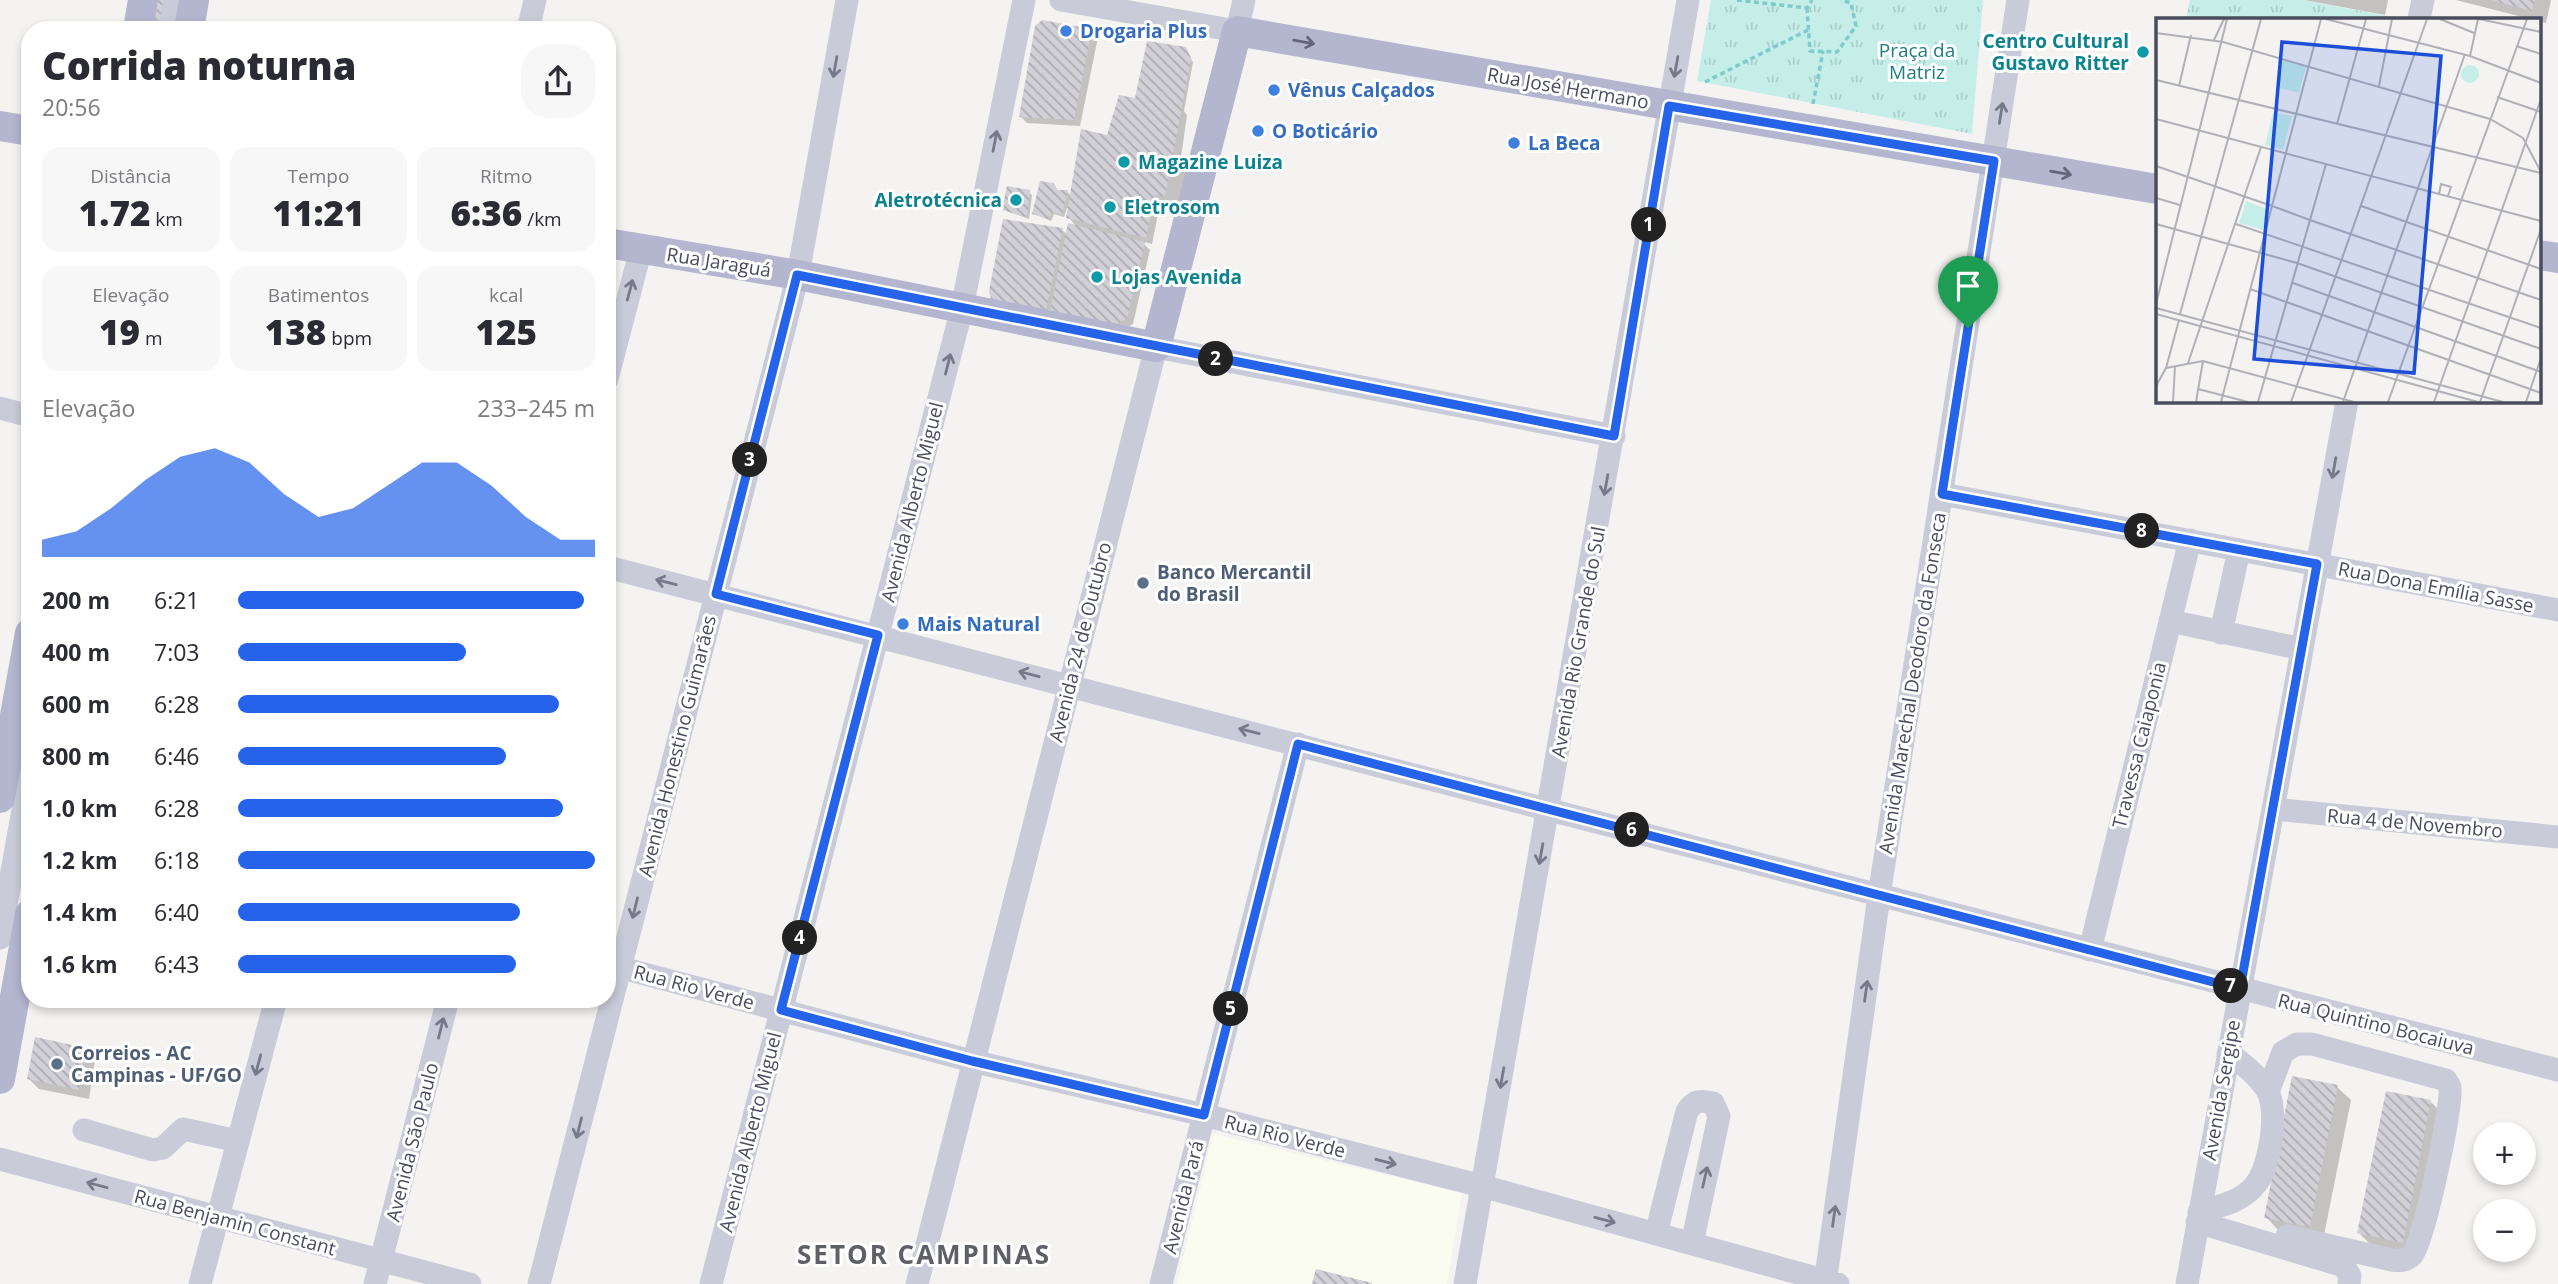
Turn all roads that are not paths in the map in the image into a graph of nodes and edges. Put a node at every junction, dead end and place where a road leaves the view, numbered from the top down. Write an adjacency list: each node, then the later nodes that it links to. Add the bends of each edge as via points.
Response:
1 (143, 0): 14 (main road)
2 (153, 0): 15 (street)
3 (175, 0): 16 (street)
4 (194, 0): 17 (main road)
5 (535, 0): 18 (street)
6 (847, 0): 29 (street, Avenida Honestino Guimarães, one-way to 29)
7 (1024, 0): 30 (street, Avenida Alberto Miguel, one-way to 7)
8 (1061, 0): 19 (street, Rua José Hermano)
9 (1244, 0): 19 (street, Avenida 24 de Outubro)
10 (1688, 0): 20 (street, Avenida Rio Grande do Sul, one-way to 20)
11 (2018, 0): 23 (street, Avenida Marechal Deodoro da Fonseca, one-way to 11)
12 (2423, 0): 13 (street)
13 (2419, 18)
14 (140, 21)
15 (150, 21)
16 (171, 21)
17 (190, 21)
18 (530, 21)
19 (1237, 30): 20 (main road, Rua José Hermano, one-way to 20); 32 (main road, Avenida 24 de Outubro)
20 (1669, 106): 23 (main road, Rua José Hermano); 36 (street, Avenida Rio Grande do Sul)
21 (0, 126): 22 (main road)
22 (21, 130)
23 (1994, 161): 24 (main road, Rua José Hermano, one-way to 24); 37 (street, Avenida Marechal Deodoro da Fonseca)
24 (2156, 190)
25 (616, 245): 26 (main road, Rua Jaraguá)
26 (641, 249): 29 (main road, Rua Jaraguá); 31 (street, one-way to 26)
27 (2540, 255): 28 (main road)
28 (2558, 258)
29 (797, 275): 30 (main road, Rua Jaraguá); 42 (street, Avenida Honestino Guimarães)
30 (962, 308): 32 (main road, Rua Jaraguá); 46 (street, Avenida Alberto Miguel, one-way to 30)
31 (616, 345)
32 (1156, 347): 36 (street, Rua Jaraguá); 48 (street, Avenida 24 de Outubro)
33 (2347, 402): 40 (street, Avenida Sergipe, one-way to 40)
34 (0, 408): 35 (street)
35 (21, 414)
36 (1614, 436): 53 (street, Avenida Rio Grande do Sul, one-way to 53)
37 (1942, 494): 38 (street, Rua Dona Emília Sasse); 56 (street, Avenida Marechal Deodoro da Fonseca)
38 (2190, 540): 39 (street, Rua Dona Emília Sasse); 44 (street, Travessa Caiaponia)
39 (2239, 550): 40 (street, Rua Dona Emília Sasse); 45 (street)
40 (2317, 564): 43 (street, Rua Dona Emília Sasse); 47 (street, Avenida Sergipe)
41 (616, 569): 42 (street, Rua Quintino Bocaiuva, one-way to 41)
42 (716, 594): 46 (street, Rua Quintino Bocaiuva); 59 (street, Avenida Honestino Guimarães, one-way to 59)
43 (2558, 610)
44 (2170, 621): 45 (street); 58 (street, Travessa Caiaponia)
45 (2221, 633): 47 (street)
46 (878, 635): 48 (street, Rua Quintino Bocaiuva, one-way to 46); 66 (street, Avenida Alberto Miguel)
47 (2302, 649): 54 (street, Avenida Sergipe)
48 (1069, 685): 49 (street, Rua Quintino Bocaiuva, one-way to 48); 68 (street, Avenida 24 de Outubro)
49 (1298, 744): 53 (street, Rua Quintino Bocaiuva); 72 (street, Avenida Pará)
50 (21, 762): 52 (main road)
51 (0, 803): 52 (street)
52 (18, 805): 57 (street)
53 (1549, 808): 56 (street, Rua Quintino Bocaiuva); 76 (street, Avenida Rio Grande do Sul, one-way to 76)
54 (2273, 809): 55 (street, Rua 4 de Novembro); 62 (street, Avenida Sergipe)
55 (2558, 836)
56 (1879, 896): 58 (street, Rua Quintino Bocaiuva); 83 (street, Avenida Marechal Deodoro da Fonseca, one-way to 56)
57 (0, 938)
58 (2090, 950): 62 (street, Rua Quintino Bocaiuva)
59 (616, 958)
60 (21, 964): 70 (main road)
61 (616, 966): 66 (street, Rua Rio Verde)
62 (2240, 989): 67 (street, Avenida Sergipe); 69 (street, Rua Quintino Bocaiuva)
63 (274, 1008): 74 (street, one-way to 74)
64 (446, 1008): 82 (street, Avenida São Paulo, one-way to 64)
65 (604, 1008): 86 (street, Avenida Honestino Guimarães, one-way to 86)
66 (781, 1010): 68 (street, Rua Rio Verde); 87 (street, Avenida Alberto Miguel)
67 (2228, 1054): 71 (street); 78 (street, Avenida Sergipe)
68 (972, 1061): 72 (street, Rua Rio Verde); 88 (street, Avenida 24 de Outubro)
69 (2558, 1070)
70 (0, 1079)
71 (2269, 1092): 78 (street, via 2273,1138 2256,1183 2234,1202); 80 (street, via 2283,1052 2297,1044 2312,1044 2446,1080 2450,1087 2423,1229 2413,1254 2392,1261)
72 (1204, 1115): 76 (street, Rua Rio Verde, one-way to 76); 89 (street, Avenida Pará)
73 (84, 1130): 74 (street, via 153,1150 163,1148 183,1129)
74 (238, 1141): 77 (street)
75 (0, 1159): 77 (street, Rua Benjamin Constant, one-way to 75)
76 (1482, 1186): 79 (street, Rua Rio Verde, one-way to 79); 90 (street, Avenida Rio Grande do Sul)
77 (218, 1217): 82 (street, Rua Benjamin Constant); 84 (street)
78 (2198, 1217): 91 (street, Avenida Sergipe); 92 (street, via 2344,1266)
79 (1657, 1234): 81 (street, Rua Rio Verde); 81 (street, one-way to 79, via 1719,1116 1713,1103 1693,1102 1687,1111)
80 (2287, 1236)
81 (1692, 1244): 83 (street, Rua Rio Verde)
82 (378, 1273): 85 (street, Rua Benjamin Constant)
83 (1829, 1283)
84 (201, 1284)
85 (470, 1284)
86 (539, 1284)
87 (711, 1284)
88 (917, 1284)
89 (1161, 1284)
90 (1465, 1284)
91 (2187, 1284)
92 (2349, 1284)

